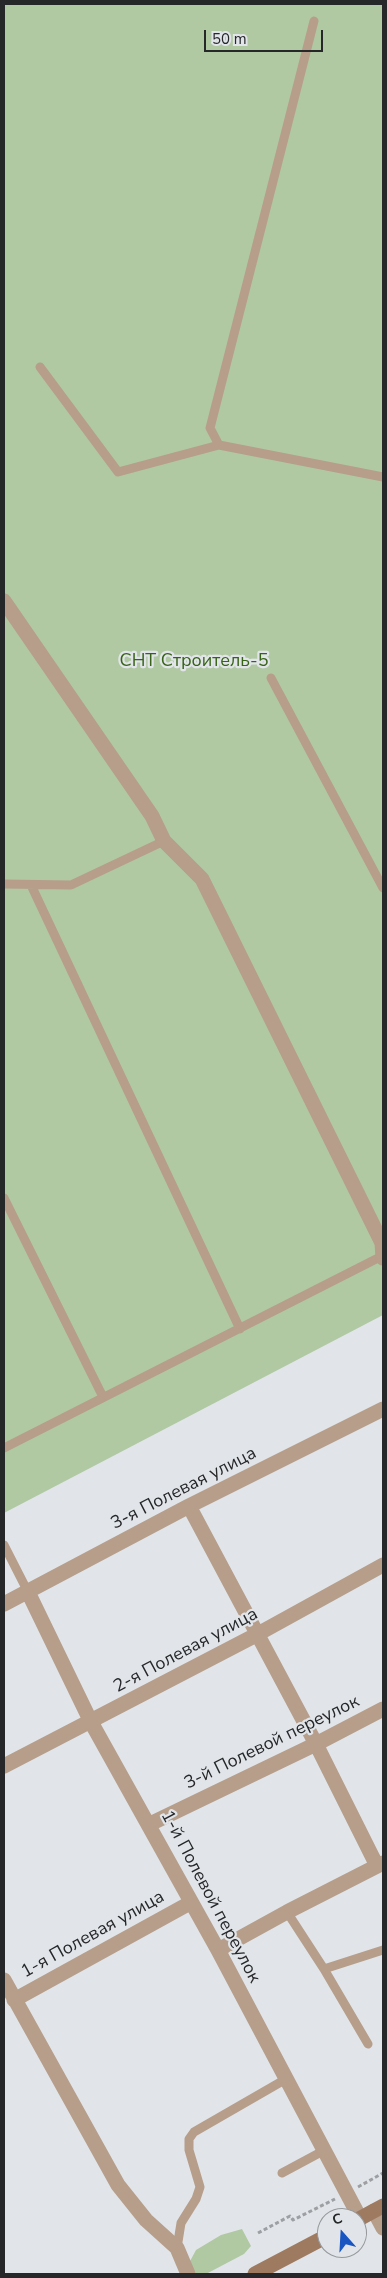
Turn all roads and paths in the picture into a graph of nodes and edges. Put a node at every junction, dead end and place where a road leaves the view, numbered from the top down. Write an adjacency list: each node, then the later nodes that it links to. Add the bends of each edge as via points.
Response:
1 (314, 21): 3 (lane, via 210,428)
2 (40, 367): 3 (lane, via 118,472)
3 (219, 445): 4 (lane)
4 (383, 477)
5 (4, 601): 7 (street, via 152,816)
6 (271, 678): 10 (lane)
7 (164, 841): 9 (lane, via 71,885); 12 (street, via 202,879)
8 (4, 884): 9 (lane)
9 (32, 885): 13 (lane)
10 (383, 888)
11 (4, 1198): 14 (lane)
12 (383, 1250): 13 (lane)
13 (240, 1329): 14 (lane)
14 (103, 1397): 16 (lane)
15 (383, 1409): 17 (street, 3-я Полевая улица)
16 (4, 1448)
17 (189, 1506): 20 (street, 3-я Полевая улица); 22 (street)
18 (4, 1545): 20 (lane)
19 (383, 1565): 22 (street, 2-я Полевая улица)
20 (28, 1592): 21 (street, 3-я Полевая улица); 24 (street, 1-й Полевой переулок)
21 (4, 1604)
22 (256, 1635): 24 (street, 2-я Полевая улица); 25 (street)
23 (383, 1709): 25 (street, 3-й Полевой переулок)
24 (91, 1722): 26 (street, 2-я Полевая улица); 27 (street, 1-й Полевой переулок)
25 (316, 1744): 27 (street, 3-й Полевой переулок); 28 (street)
26 (4, 1766)
27 (150, 1824): 29 (street, 1-й Полевой переулок)
28 (380, 1864): 30 (street)
29 (190, 1903): 31 (street, 1-й Полевой переулок); 35 (street, 1-я Полевая улица)
30 (287, 1912): 31 (street); 33 (lane)
31 (218, 1950): 37 (street, 1-й Полевой переулок)
32 (383, 1950): 33 (lane)
33 (324, 1968): 36 (lane)
34 (4, 1980): 35 (street)
35 (14, 2000): 46 (street, via 118,2185 146,2220)
36 (368, 2044)
37 (286, 2079): 38 (street, 1-й Полевой переулок); 46 (lane, via 194,2132 189,2139 200,2187 181,2223)
38 (323, 2151): 39 (lane); 41 (street, 1-й Полевой переулок)
39 (282, 2173)
40 (383, 2173): 41 (path)
41 (347, 2193): 42 (street, 1-й Полевой переулок); 44 (path)
42 (369, 2214): 43 (street, 1-й Полевой переулок)
43 (383, 2228)
44 (258, 2233)
45 (317, 2241): 48 (street)
46 (177, 2248): 47 (street)
47 (188, 2274)
48 (255, 2274)

